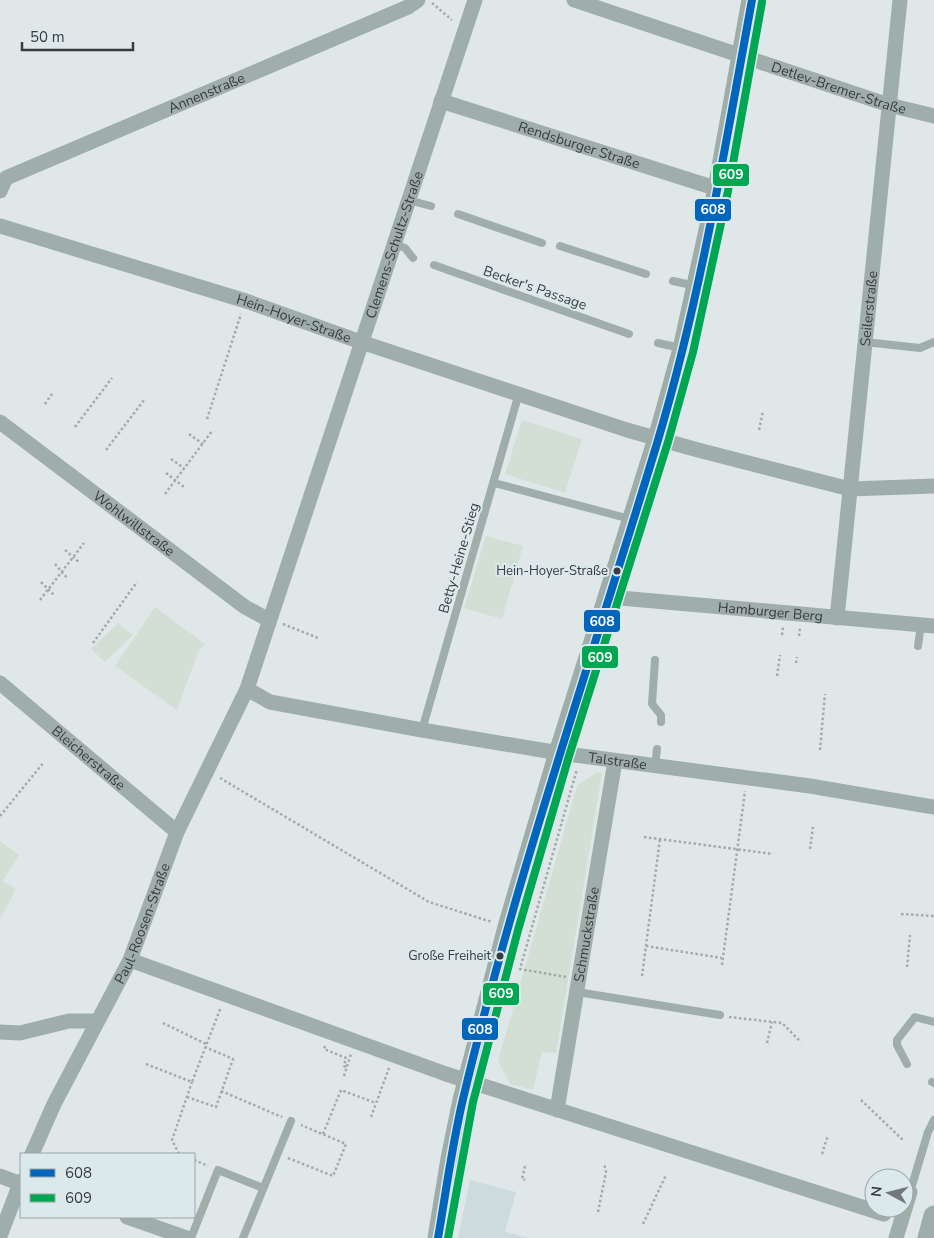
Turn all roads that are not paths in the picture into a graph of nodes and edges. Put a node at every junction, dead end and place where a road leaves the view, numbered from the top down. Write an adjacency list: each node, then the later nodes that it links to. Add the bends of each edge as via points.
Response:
1 (475, 0): 7 (street, Clemens-Schultz-Straße)
2 (574, 0): 6 (street, Detlev-Bremer-Straße)
3 (752, 0): 6 (main road)
4 (900, 0): 8 (street, Seilerstraße)
5 (424, 1): 11 (street, Annenstraße, via 6,178)
6 (744, 56): 8 (street, Detlev-Bremer-Straße); 10 (main road)
7 (441, 101): 10 (street, Rendsburger Straße); 12 (street, Clemens-Schultz-Straße)
8 (890, 105): 9 (street, Detlev-Bremer-Straße); 26 (street, Seilerstraße)
9 (934, 116)
10 (718, 189): 23 (main road)
11 (0, 191)
12 (408, 200): 13 (lane); 17 (street, Clemens-Schultz-Straße)
13 (431, 206)
14 (458, 214): 16 (lane)
15 (0, 226): 25 (street, Hein-Hoyer-Straße, via 246,301)
16 (542, 243)
17 (394, 244): 19 (lane, via 405,248); 25 (street, Clemens-Schultz-Straße)
18 (560, 246): 21 (lane)
19 (413, 258)
20 (434, 265): 24 (lane, Becker's Passage)
21 (646, 274)
22 (673, 281): 23 (lane)
23 (698, 287): 29 (main road)
24 (629, 334)
25 (361, 342): 30 (street, Hein-Hoyer-Straße); 39 (street, Clemens-Schultz-Straße)
26 (865, 342): 27 (lane, via 920,348); 35 (street, Seilerstraße)
27 (934, 342)
28 (658, 343): 29 (lane)
29 (682, 349): 32 (main road)
30 (519, 393): 32 (street, Hein-Hoyer-Straße); 33 (lane, Betty-Heine-Stieg)
31 (0, 422): 39 (street, Wohlwillstraße, via 245,607)
32 (658, 439): 35 (street, Hein-Hoyer-Straße); 36 (main road)
33 (494, 483): 36 (lane); 46 (lane, Betty-Heine-Stieg)
34 (934, 486): 35 (street, Hein-Hoyer-Straße)
35 (850, 489): 38 (street, Seilerstraße)
36 (633, 519): 37 (main road)
37 (609, 597): 38 (street, Hamburger Berg); 48 (main road)
38 (837, 618): 40 (street, Hamburger Berg)
39 (269, 619): 44 (street, Clemens-Schultz-Straße)
40 (927, 626): 41 (lane)
41 (918, 646)
42 (655, 660): 45 (lane, via 652,704 661,715)
43 (0, 683): 52 (street, Bleicherstraße)
44 (246, 689): 46 (street, Talstraße, via 270,702); 52 (street, Paul-Roosen-Straße)
45 (660, 722)
46 (422, 730): 48 (street, Talstraße)
47 (657, 749): 50 (lane)
48 (559, 753): 49 (street, Talstraße); 60 (main road)
49 (615, 761): 50 (street, Talstraße); 54 (street, Schmuckstraße)
50 (655, 766): 51 (street, Talstraße)
51 (934, 807)
52 (177, 832): 53 (street, Paul-Roosen-Straße)
53 (130, 960): 56 (street, Paul-Roosen-Straße); 60 (street)
54 (578, 985): 55 (lane); 61 (street, Schmuckstraße)
55 (720, 1015)
56 (97, 1021): 58 (street, via 69,1021 20,1032); 64 (street, Paul-Roosen-Straße)
57 (934, 1022): 59 (lane, via 915,1017 897,1040 896,1045)
58 (0, 1032)
59 (907, 1064)
60 (468, 1080): 61 (street); 78 (main road)
61 (557, 1110): 70 (street)
62 (934, 1120): 66 (lane)
63 (291, 1121): 69 (lane)
64 (32, 1153)
65 (0, 1176): 67 (street)
66 (914, 1179)
67 (20, 1183)
68 (20, 1186): 74 (street)
69 (263, 1188): 76 (lane, via 218,1170); 77 (lane)
70 (864, 1208)
71 (934, 1216): 80 (main road)
72 (130, 1218): 75 (street)
73 (902, 1218): 79 (street)
74 (0, 1236)
75 (187, 1238)
76 (191, 1238)
77 (243, 1238)
78 (438, 1238)
79 (896, 1238)
80 (928, 1238)

